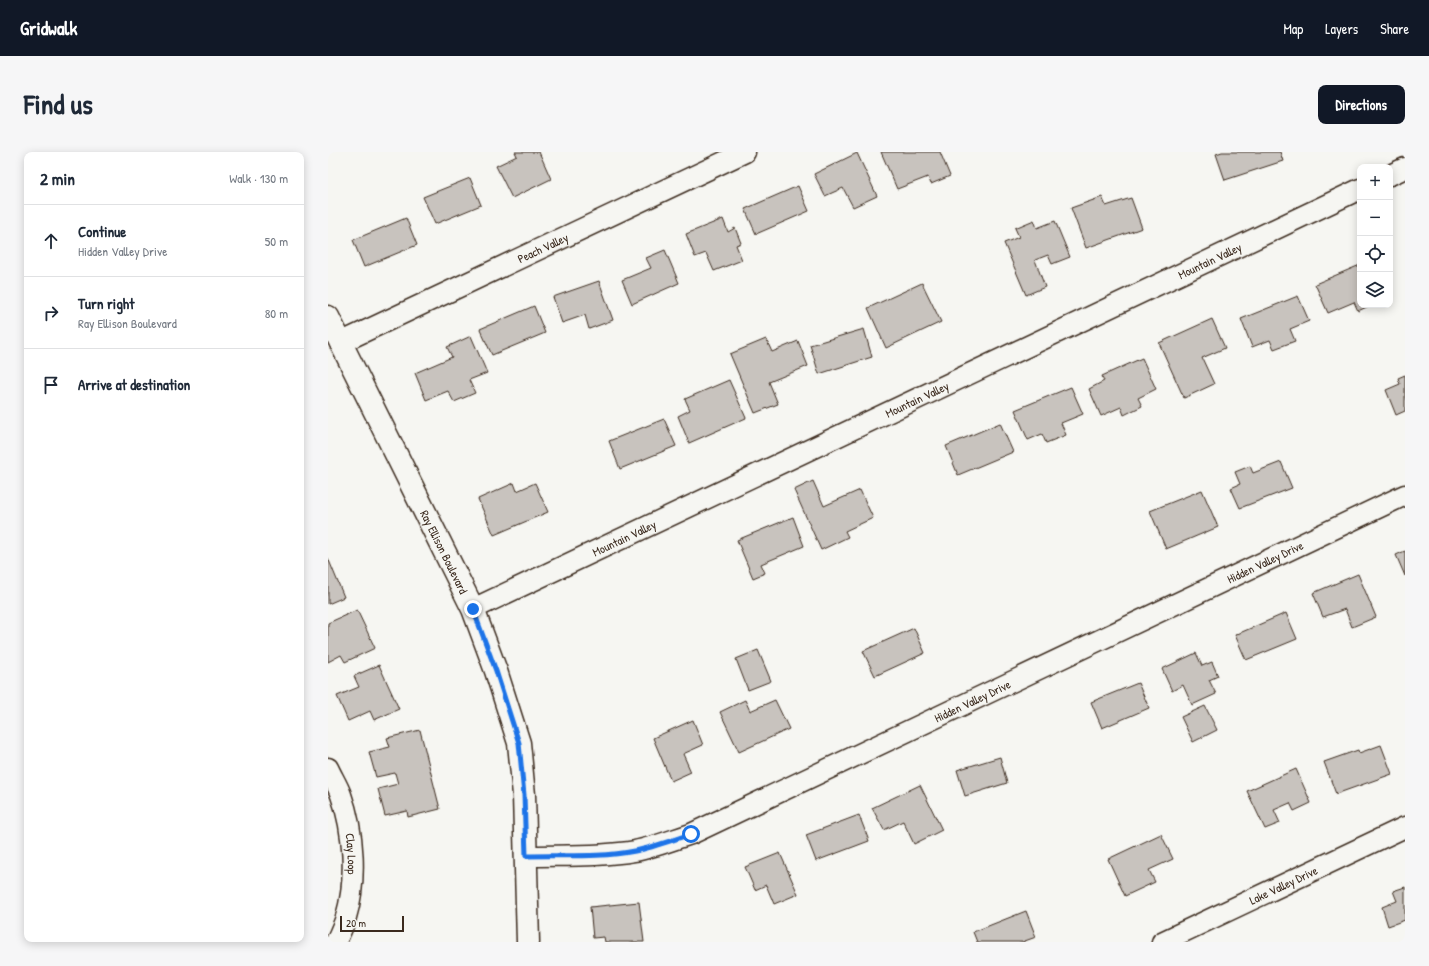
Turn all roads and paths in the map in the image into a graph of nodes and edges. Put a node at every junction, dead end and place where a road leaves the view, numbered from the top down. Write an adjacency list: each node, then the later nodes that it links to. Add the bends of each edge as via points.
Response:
1 (745, 152): 6 (street, Peach Valley)
2 (1405, 168): 3 (street)
3 (1393, 174)
4 (1357, 190): 8 (street, Mountain Valley)
5 (328, 317): 6 (street, Ray Ellison Boulevard)
6 (340, 343): 8 (street, Ray Ellison Boulevard)
7 (1405, 495): 11 (street, Hidden Valley Drive, via 691,834 634,851)
8 (473, 609): 11 (street, Ray Ellison Boulevard, via 519,743)
9 (328, 768): 12 (street, Clay Loop, via 341,795 349,825 352,858 352,886 346,917)
10 (1405, 827): 14 (street, Lake Valley Drive)
11 (526, 856): 13 (street, Ray Ellison Boulevard)
12 (336, 942)
13 (528, 942)
14 (1162, 942)

